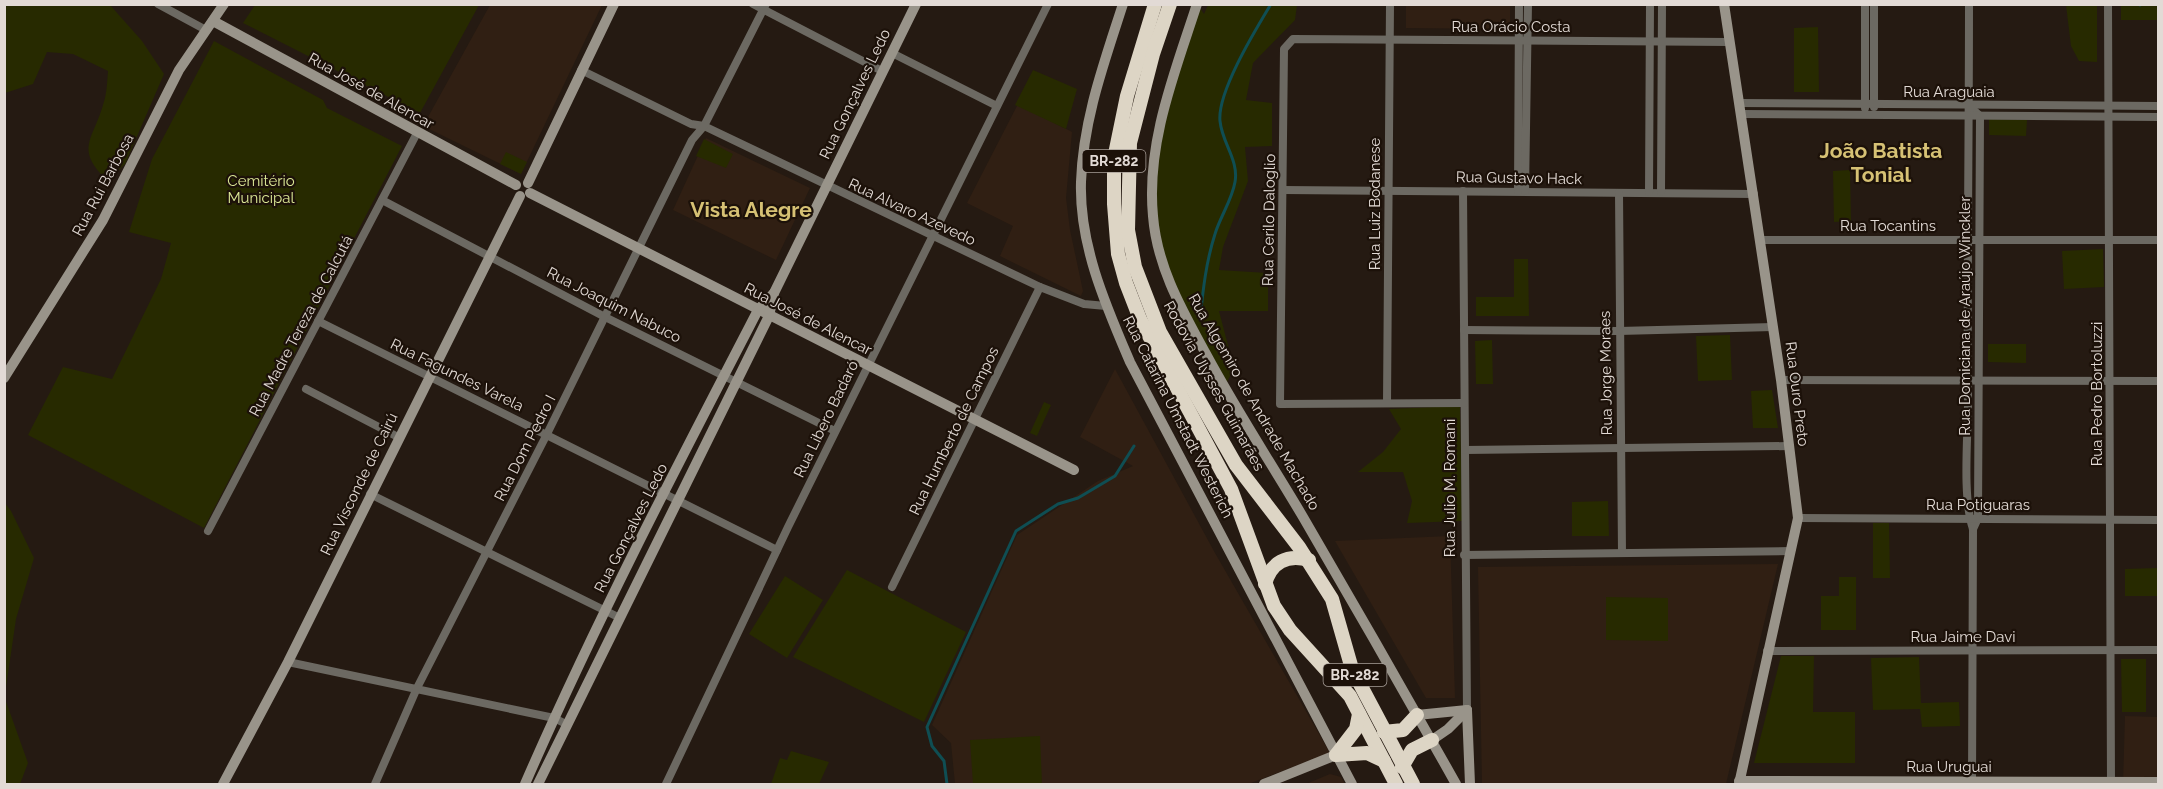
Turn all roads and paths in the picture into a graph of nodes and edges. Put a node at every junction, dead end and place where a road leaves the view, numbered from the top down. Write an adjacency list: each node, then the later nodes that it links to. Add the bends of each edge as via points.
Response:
1 (158, 4): 22 (street, Rua José de Alencar)
2 (224, 4): 22 (street, Rua Rui Barbosa)
3 (614, 4): 33 (street, Rua Visconde de Cairú)
4 (753, 4): 21 (street)
5 (916, 4): 32 (street, Rua Gonçalves Ledo)
6 (1048, 4): 43 (street, Rua Libero Badaró)
7 (1124, 4): 93 (street, Rua Catarina Umstadt Westerich, via 1089,115 1081,183 1090,254)
8 (1155, 4): 146 (highway, BR-282, via 1116,142 1114,204 1118,254 1140,318 1231,489)
9 (1170, 4): 145 (highway, Rodovia Ulysses Guimarães / BR-282, via 1130,143 1128,230 1135,267 1160,332 1236,465)
10 (1197, 4): 160 (street, Rua Algemiro de Andrade Machado, via 1168,93 1152,180 1153,216 1166,276 1221,383)
11 (1390, 4): 24 (street, Rua Luiz Bodanese)
12 (1519, 4): 25 (street)
13 (1528, 4): 26 (street)
14 (1650, 4): 27 (street)
15 (1662, 4): 28 (street)
16 (1724, 4): 29 (street, Rua Ouro Preto)
17 (1865, 4): 30 (street)
18 (1874, 4): 31 (street)
19 (1969, 4): 44 (street, Rua Domiciana de Araújo Winckler)
20 (2108, 4): 47 (street, Rua Pedro Bortoluzzi)
21 (765, 7): 34 (street); 60 (street, Rua Dom Pedro I)
22 (210, 25): 61 (street, Rua José de Alencar); 106 (street, Rua Rui Barbosa, via 179,70 103,220)
23 (1293, 39): 24 (street, Rua Orácio Costa); 69 (street, Rua Cerilo Daloglio, via 1284,49)
24 (1390, 40): 25 (street, Rua Orácio Costa); 70 (street, Rua Luiz Bodanese)
25 (1518, 40): 26 (street, Rua Orácio Costa); 35 (street)
26 (1528, 40): 27 (street, Rua Orácio Costa); 36 (street)
27 (1650, 41): 28 (street, Rua Orácio Costa); 37 (street)
28 (1662, 41): 29 (street, Rua Orácio Costa); 38 (street)
29 (1729, 42): 49 (street, Rua Ouro Preto)
30 (1865, 51): 31 (street); 40 (street)
31 (1874, 51): 41 (street)
32 (892, 53): 34 (street, Rua Gonçalves Ledo); 43 (street)
33 (581, 70): 60 (street, Rua Alvaro Azevedo, via 691,124); 73 (street, Rua Visconde de Cairú)
34 (882, 71): 68 (street, Rua Gonçalves Ledo)
35 (1518, 94): 36 (street); 62 (street)
36 (1528, 94): 63 (street)
37 (1650, 99): 38 (street); 64 (street)
38 (1661, 99): 65 (street)
39 (1813, 104): 40 (street, Rua Araguaia); 49 (street, Rua Araguaia); 50 (street)
40 (1865, 105): 41 (street, Rua Araguaia); 51 (street)
41 (1874, 105): 42 (street, Rua Araguaia); 52 (street)
42 (1927, 105): 44 (street, Rua Araguaia); 53 (street)
43 (997, 106): 81 (street, Rua Libero Badaró)
44 (1969, 106): 45 (street, Rua Araguaia); 54 (street, Rua Domiciana de Araújo Winckler); 55 (street)
45 (2030, 106): 46 (street, Rua Araguaia); 56 (street)
46 (2063, 106): 47 (street, Rua Araguaia); 57 (street)
47 (2110, 106): 48 (street, Rua Araguaia); 58 (street, Rua Pedro Bortoluzzi)
48 (2158, 106)
49 (1741, 109): 50 (street, Rua Araguaia); 79 (street, Rua Ouro Preto)
50 (1812, 114): 51 (street, Rua Araguaia)
51 (1865, 115): 52 (street, Rua Araguaia)
52 (1874, 115): 53 (street, Rua Araguaia)
53 (1927, 115): 54 (street, Rua Araguaia)
54 (1969, 115): 55 (street, Rua Araguaia); 66 (street, Rua Domiciana de Araújo Winckler)
55 (1980, 116): 56 (street, Rua Araguaia); 67 (street, Rua Domiciana de Araújo Winckler)
56 (2030, 116): 57 (street, Rua Araguaia)
57 (2062, 117): 58 (street, Rua Araguaia)
58 (2110, 117): 59 (street, Rua Araguaia); 85 (street, Rua Pedro Bortoluzzi)
59 (2158, 117)
60 (704, 126): 68 (street, Rua Alvaro Azevedo); 87 (street, Rua Dom Pedro I, via 692,140)
61 (417, 133): 73 (street, Rua José de Alencar, via 516,185 515,192); 80 (street, Rua Madre Tereza de Calcutá)
62 (1517, 135): 63 (street); 75 (street)
63 (1527, 135): 75 (street)
64 (1650, 143): 65 (street); 76 (street)
65 (1661, 143): 77 (street)
66 (1969, 159): 67 (street); 71 (street, Rua Domiciana de Araújo Winckler)
67 (1980, 159): 72 (street, Rua Domiciana de Araújo Winckler)
68 (827, 187): 81 (street, Rua Alvaro Azevedo); 90 (street, Rua Gonçalves Ledo)
69 (1283, 190): 70 (street, Rua Gustavo Hack); 114 (street, Rua Cerilo Daloglio, via 1280,404)
70 (1388, 190): 74 (street, Rua Gustavo Hack); 114 (street, Rua Luiz Bodanese)
71 (1969, 190): 72 (street); 83 (street, Rua Domiciana de Araújo Winckler)
72 (1979, 190): 84 (street, Rua Domiciana de Araújo Winckler)
73 (526, 191): 87 (street, Rua José de Alencar); 88 (street, Rua Visconde de Cairú)
74 (1463, 191): 75 (street, Rua Gustavo Hack); 99 (street, Rua Julio M. Romani)
75 (1522, 191): 78 (street, Rua Gustavo Hack)
76 (1649, 192): 77 (street, Rua Gustavo Hack); 78 (street, Rua Gustavo Hack)
77 (1661, 192): 79 (street, Rua Gustavo Hack)
78 (1620, 193): 102 (street, Rua Jorge Moraes)
79 (1754, 194): 82 (street, Rua Ouro Preto)
80 (382, 200): 88 (street, Rua Joaquim Nabuco); 97 (street, Rua Madre Tereza de Calcutá)
81 (933, 236): 89 (street, Rua Alvaro Azevedo); 103 (street, Rua Libero Badaró)
82 (1761, 240): 83 (street, Rua Tocantins); 98 (street, Rua Ouro Preto)
83 (1969, 240): 84 (street, Rua Tocantins); 91 (street, Rua Domiciana de Araújo Winckler)
84 (1979, 240): 85 (street, Rua Tocantins); 92 (street, Rua Domiciana de Araújo Winckler)
85 (2111, 240): 86 (street, Rua Tocantins); 110 (street, Rua Pedro Bortoluzzi)
86 (2158, 240)
87 (639, 250): 94 (street, Rua José de Alencar); 96 (street, Rua Dom Pedro I)
88 (489, 256): 96 (street, Rua Joaquim Nabuco); 104 (street, Rua Visconde de Cairú)
89 (1040, 287): 93 (street, Rua Alvaro Azevedo, via 1084,304); 116 (street, Rua Humberto de Campos)
90 (774, 293): 94 (street, Rua Gonçalves Ledo); 95 (street, Rua Gonçalves Ledo)
91 (1969, 293): 92 (street); 100 (street, Rua Domiciana de Araújo Winckler)
92 (1979, 293): 101 (street, Rua Domiciana de Araújo Winckler)
93 (1106, 306): 165 (street, Rua Catarina Umstadt Westerich, via 1135,372)
94 (758, 310): 95 (street, Rua José de Alencar); 105 (street, Rua Gonçalves Ledo)
95 (769, 316): 103 (street, Rua José de Alencar); 112 (street, Rua Gonçalves Ledo)
96 (605, 317): 105 (street, Rua Joaquim Nabuco); 121 (street, Rua Dom Pedro I)
97 (318, 321): 104 (street, Rua Fagundes Varela); 137 (street, Rua Madre Tereza de Calcutá)
98 (1773, 327): 102 (street); 109 (street, Rua Ouro Preto)
99 (1464, 330): 102 (street); 115 (street, Rua Julio M. Romani)
100 (1968, 330): 101 (street); 107 (street, Rua Domiciana de Araújo Winckler)
101 (1978, 330): 108 (street, Rua Domiciana de Araújo Winckler)
102 (1618, 331): 125 (street, Rua Jorge Moraes)
103 (868, 366): 116 (street, Rua José de Alencar); 118 (street, Rua Libero Badaró)
104 (429, 376): 121 (street, Rua Fagundes Varela); 122 (street, Rua Visconde de Cairú)
105 (725, 376): 112 (street, Rua Joaquim Nabuco); 120 (street, Rua Gonçalves Ledo)
106 (4, 378)
107 (1968, 379): 108 (street); 109 (street); 117 (street, Rua Domiciana de Araújo Winckler)
108 (1978, 379): 110 (street); 119 (street, Rua Domiciana de Araújo Winckler)
109 (1781, 380): 124 (street, Rua Ouro Preto)
110 (2111, 381): 111 (street); 135 (street, Rua Pedro Bortoluzzi)
111 (2158, 381)
112 (737, 382): 118 (street, Rua Joaquim Nabuco); 123 (street, Rua Gonçalves Ledo)
113 (306, 389): 122 (street)
114 (1387, 404): 115 (street)
115 (1464, 404): 126 (street, Rua Julio M. Romani)
116 (975, 419): 129 (street, Rua José de Alencar); 147 (street, Rua Humberto de Campos)
117 (1968, 430): 119 (street); 127 (street, Rua Domiciana de Araújo Winckler)
118 (835, 431): 138 (street, Rua Libero Badaró)
119 (1978, 431): 128 (street, Rua Domiciana de Araújo Winckler)
120 (695, 433): 123 (street); 130 (street, Rua Gonçalves Ledo)
121 (547, 434): 130 (street, Rua Fagundes Varela); 141 (street, Rua Dom Pedro I)
122 (398, 437): 131 (street, Rua Visconde de Cairú)
123 (708, 440): 132 (street, Rua Gonçalves Ledo)
124 (1789, 447): 125 (street); 133 (street, Rua Ouro Preto)
125 (1621, 448): 126 (street); 142 (street, Rua Jorge Moraes)
126 (1466, 450): 143 (street, Rua Julio M. Romani)
127 (1968, 465): 128 (street); 134 (street, Rua Domiciana de Araújo Winckler)
128 (1978, 465): 134 (street, Rua Domiciana de Araújo Winckler)
129 (1074, 470)
130 (666, 493): 132 (street, Rua Fagundes Varela); 139 (street, Rua Gonçalves Ledo)
131 (370, 494): 141 (street); 154 (street, Rua Visconde de Cairú)
132 (679, 499): 138 (street, Rua Fagundes Varela); 144 (street, Rua Gonçalves Ledo)
133 (1798, 518): 134 (street, Rua Potiguaras); 140 (street, Rua Ouro Preto)
134 (1974, 518): 135 (street, Rua Potiguaras); 150 (street, Rua Domiciana de Araújo Winckler)
135 (2110, 520): 136 (street, Rua Potiguaras); 151 (street, Rua Pedro Bortoluzzi)
136 (2158, 520)
137 (208, 531)
138 (777, 550): 175 (street, Rua Libero Badaró)
139 (636, 551): 144 (street); 148 (street, Rua Gonçalves Ledo)
140 (1791, 551): 142 (street); 153 (street, Rua Ouro Preto)
141 (488, 552): 148 (street); 157 (street, Rua Dom Pedro I)
142 (1622, 553): 143 (street)
143 (1464, 555): 158 (street, Rua Julio M. Romani)
144 (649, 557): 149 (street, Rua Gonçalves Ledo)
145 (1309, 560): 146 (highway, via 1286,558 1268,573); 163 (highway, Rodovia Ulysses Guimarães / BR-282, via 1332,599 1352,669)
146 (1264, 584): 159 (highway, BR-282, via 1290,630 1350,696)
147 (892, 587)
148 (606, 611): 149 (street); 155 (street, Rua Gonçalves Ledo)
149 (618, 617): 156 (street, Rua Gonçalves Ledo)
150 (1973, 650): 151 (street, Rua Jaime Davi); 153 (street, Rua Jaime Davi); 182 (street, Rua Domiciana de Araújo Winckler)
151 (2111, 650): 152 (street, Rua Jaime Davi); 169 (street, Rua Pedro Bortoluzzi)
152 (2158, 650)
153 (1767, 651): 168 (street, Rua Ouro Preto)
154 (288, 662): 157 (street); 171 (street, Rua Visconde de Cairú)
155 (578, 668): 156 (street); 161 (street, Rua Gonçalves Ledo)
156 (590, 674): 162 (street, Rua Gonçalves Ledo)
157 (417, 688): 161 (street); 172 (street, Rua Dom Pedro I)
158 (1467, 710): 160 (street); 164 (street); 181 (street, Rua Julio M. Romani)
159 (1359, 714): 165 (highway, via 1356,729); 166 (highway, BR-282)
160 (1417, 715): 163 (highway, via 1403,730); 164 (street, Rua Algemiro de Andrade Machado)
161 (554, 718): 162 (street); 173 (street, Rua Gonçalves Ledo)
162 (566, 724): 174 (street, Rua Gonçalves Ledo)
163 (1384, 732): 167 (highway, Rodovia Ulysses Guimarães / BR-282)
164 (1432, 740): 167 (highway, via 1412,750); 180 (street, Rua Algemiro de Andrade Machado)
165 (1336, 755): 166 (highway, via 1367,753); 176 (street); 177 (street, Rua Catarina Umstadt Westerich)
166 (1384, 761): 178 (highway, BR-282)
167 (1402, 767): 179 (highway, Rodovia Ulysses Guimarães / BR-282)
168 (1739, 783): 182 (street, Rua Uruguai)
169 (2111, 783): 170 (street, Rua Uruguai); 182 (street, Rua Uruguai)
170 (2158, 783)
171 (224, 784)
172 (375, 784)
173 (525, 784)
174 (538, 784)
175 (666, 784)
176 (1264, 784)
177 (1352, 784)
178 (1396, 784)
179 (1413, 784)
180 (1456, 784)
181 (1471, 784)
182 (1972, 784)

